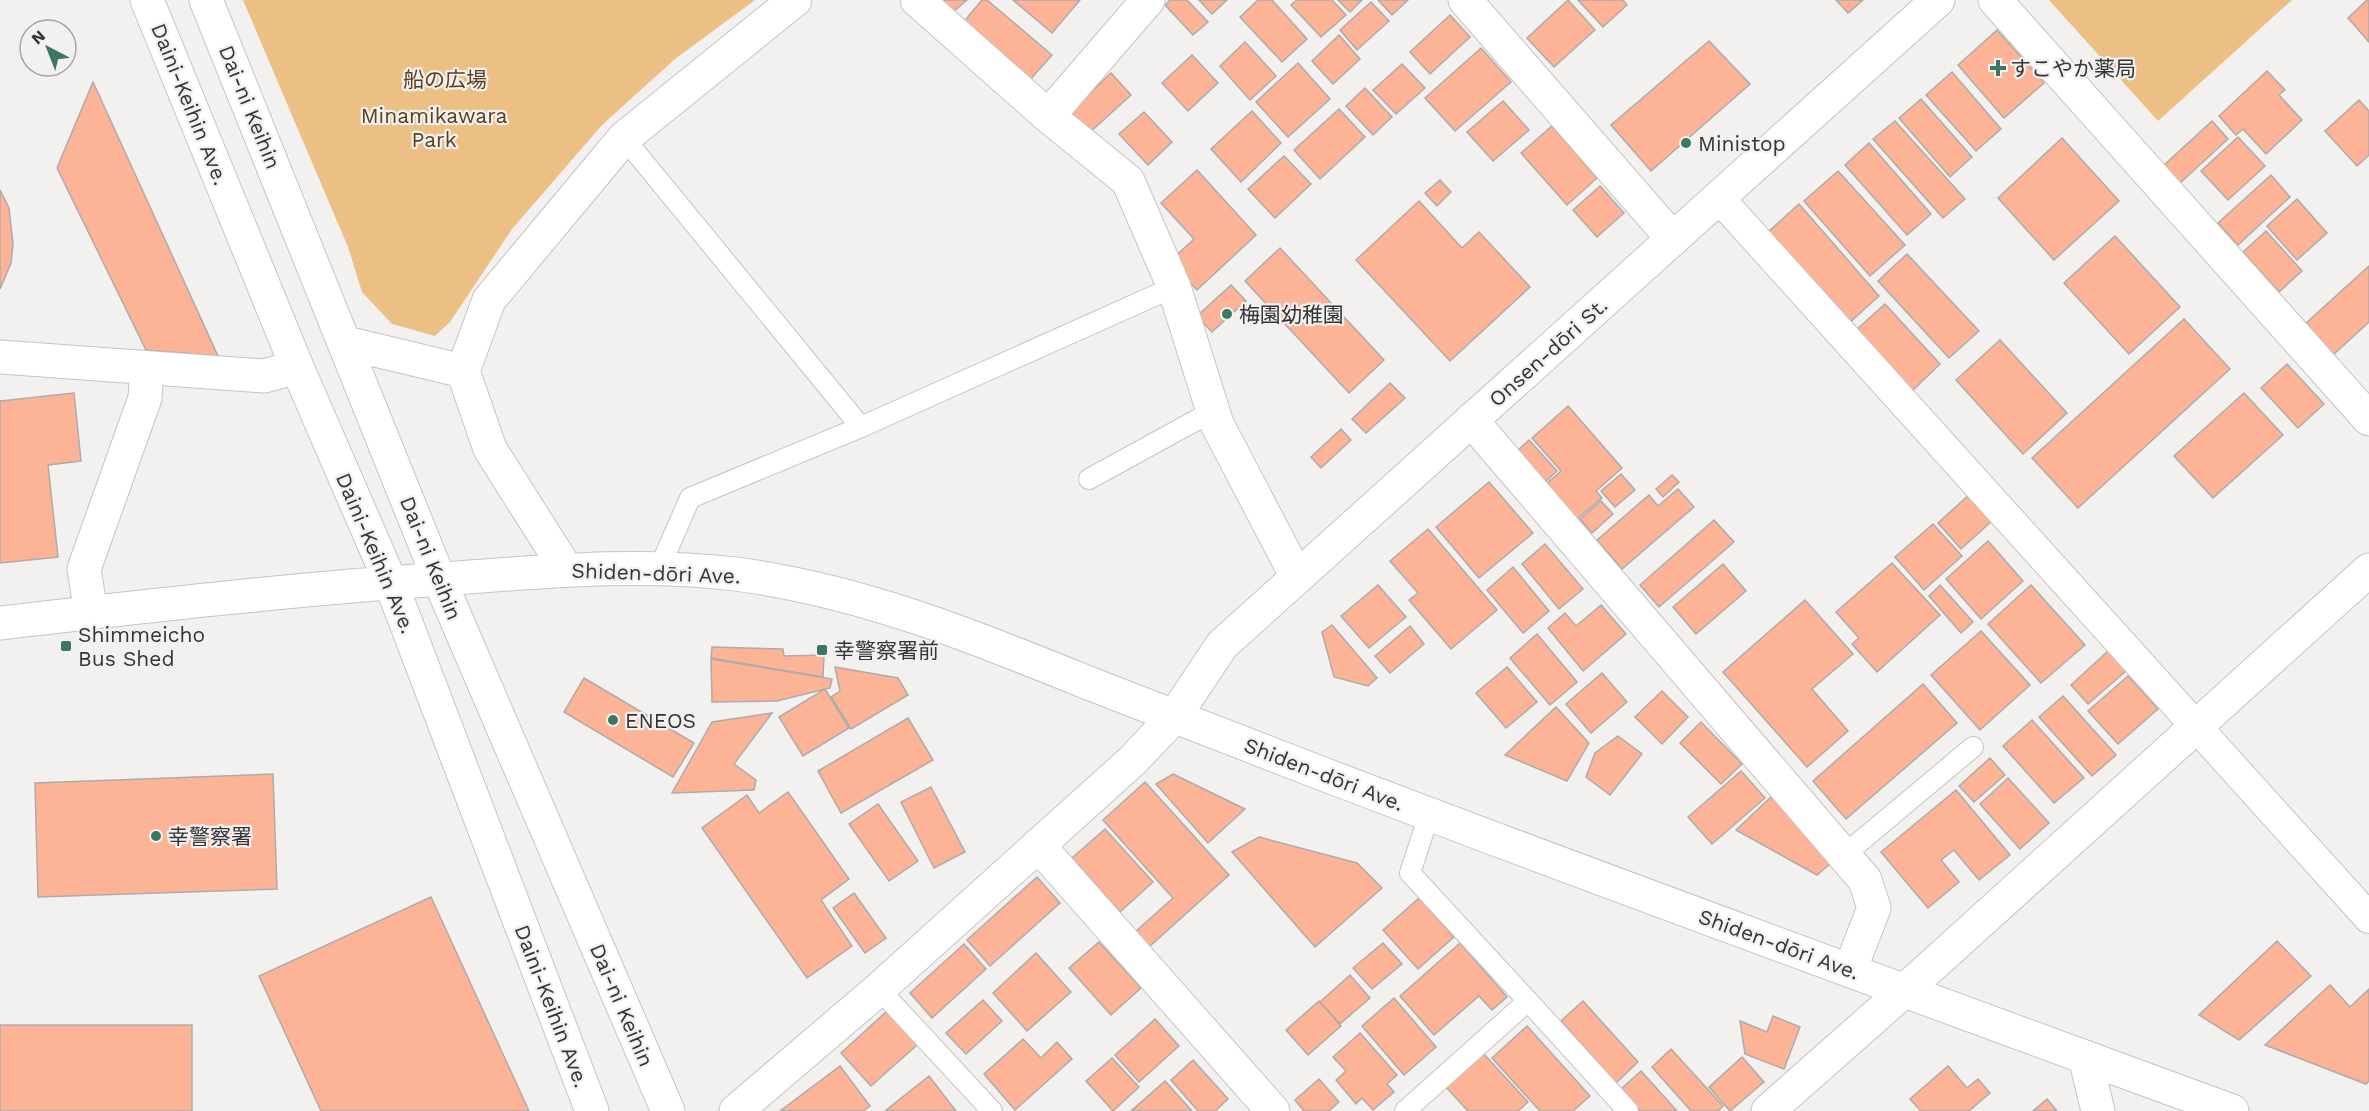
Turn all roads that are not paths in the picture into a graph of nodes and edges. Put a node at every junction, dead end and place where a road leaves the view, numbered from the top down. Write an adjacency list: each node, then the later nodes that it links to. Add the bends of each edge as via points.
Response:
1 (147, 0): 16 (main road, Daini-Keihin Ave.)
2 (206, 0): 14 (main road, Dai-ni Keihin)
3 (795, 0): 10 (main road)
4 (917, 0): 9 (main road)
5 (1148, 0): 9 (main road)
6 (1465, 0): 12 (main road)
7 (1938, 0): 11 (main road, Onsen-dōri St.)
8 (1995, 0): 20 (main road)
9 (1048, 116): 13 (main road, via 1128,181)
10 (624, 138): 18 (main road, via 489,300); 22 (lane)
11 (1719, 198): 12 (main road, Onsen-dōri St.); 33 (street)
12 (1672, 239): 21 (main road, Onsen-dōri St.)
13 (1174, 286): 19 (main road); 22 (lane)
14 (346, 343): 18 (main road); 28 (main road, Dai-ni Keihin)
15 (0, 357): 17 (main road)
16 (297, 367): 17 (main road, via 264,376); 29 (main road, Daini-Keihin Ave.)
17 (147, 369): 30 (main road, via 145,398 84,569)
18 (463, 371): 24 (main road, via 490,449)
19 (1213, 411): 23 (lane); 27 (main road)
20 (2369, 419)
21 (1472, 420): 27 (main road, Onsen-dōri St.); 37 (main road)
22 (861, 427): 25 (lane, via 690,498)
23 (1089, 479)
24 (566, 569): 25 (main road, Shiden-dōri Ave.); 28 (main road, Shiden-dōri Ave.)
25 (659, 569): 32 (main road, Shiden-dōri Ave., via 794,584 877,604 949,627)
26 (2369, 570): 33 (main road)
27 (1297, 577): 32 (main road, Onsen-dōri St., via 1222,645)
28 (439, 579): 29 (main road, Shiden-dōri Ave.); 45 (main road, Dai-ni Keihin)
29 (390, 581): 30 (main road, Shiden-dōri Ave.); 44 (main road, Daini-Keihin Ave.)
30 (91, 613): 31 (main road, Shiden-dōri Ave.)
31 (0, 623)
32 (1174, 717): 35 (main road, Shiden-dōri Ave.); 36 (main road, Onsen-dōri St., via 1132,761)
33 (2195, 727): 38 (street); 41 (main road)
34 (1973, 747): 37 (lane)
35 (1429, 815): 39 (main road, Shiden-dōri Ave.); 42 (lane, via 1410,873)
36 (1038, 845): 40 (main road, Onsen-dōri St.); 48 (main road)
37 (1844, 855): 39 (main road, via 1865,880 1874,908)
38 (2369, 918)
39 (1850, 970): 41 (main road, Shiden-dōri Ave.)
40 (879, 989): 46 (main road, Onsen-dōri St.); 47 (lane)
41 (1904, 991): 43 (main road, Shiden-dōri Ave.); 51 (main road)
42 (1528, 1001): 49 (lane); 50 (lane)
43 (2085, 1057): 52 (main road); 53 (main road, Shiden-dōri Ave.)
44 (592, 1111)
45 (668, 1111)
46 (736, 1111)
47 (992, 1111)
48 (1273, 1111)
49 (1405, 1111)
50 (1628, 1111)
51 (1768, 1111)
52 (2098, 1111)
53 (2232, 1111)

